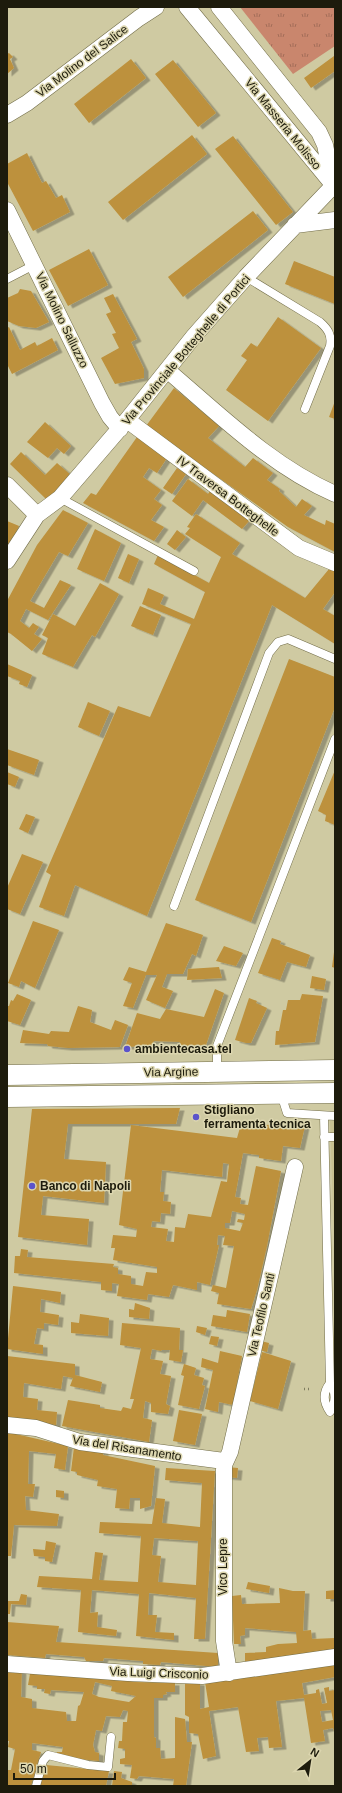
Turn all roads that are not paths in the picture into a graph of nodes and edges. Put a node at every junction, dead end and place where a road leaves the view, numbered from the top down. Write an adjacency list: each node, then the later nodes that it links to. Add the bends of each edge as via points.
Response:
1 (156, 7): 4 (street, Via Molino del Salice, via 27,103)
2 (187, 7): 5 (street, Via Masseria Molisso)
3 (219, 7): 5 (street, Via Masseria Molisso, via 319,132 325,145)
4 (7, 115)
5 (334, 186): 8 (street, Via Provinciale Botteghelle di Portici)
6 (7, 210): 9 (street, Via Molino Salluzzo)
7 (335, 220): 8 (street)
8 (295, 225): 10 (street, Via Provinciale Botteghelle di Portici)
9 (34, 265): 11 (lane); 14 (street, Via Molino Salluzzo, via 102,403 110,417)
10 (246, 277): 12 (street, Via Provinciale Botteghelle di Portici); 13 (lane, via 320,322 329,332 330,346)
11 (7, 278)
12 (167, 370): 14 (street, Via Provinciale Botteghelle di Portici); 16 (street, via 255,445 319,487)
13 (305, 409)
14 (123, 424): 17 (street, Via Provinciale Botteghelle di Portici); 20 (street, IV Traversa Botteghelle, via 299,548)
15 (7, 485): 18 (street)
16 (335, 494)
17 (60, 498): 18 (street, Via Provinciale Botteghelle di Portici); 21 (lane)
18 (37, 515): 19 (street, Via Provinciale Botteghelle di Portici)
19 (7, 560)
20 (335, 563)
21 (194, 571)
22 (335, 659): 24 (lane, via 288,639 278,642 269,653)
23 (335, 739): 26 (lane, via 217,1046)
24 (174, 906)
25 (335, 1070): 26 (street, Via Argine)
26 (217, 1071): 27 (street, Via Argine)
27 (7, 1075)
28 (281, 1093): 29 (street, Via Argine); 30 (street, Via Argine); 31 (lane, via 287,1113)
29 (335, 1094)
30 (7, 1097)
31 (324, 1116): 32 (lane); 33 (lane)
32 (335, 1116)
33 (324, 1137): 34 (lane); 36 (lane)
34 (335, 1137)
35 (294, 1167): 39 (street, Via Teofilo Santi, via 230,1452)
36 (332, 1289): 37 (lane)
37 (332, 1379)
38 (7, 1425): 39 (street, Via del Risanamento, via 36,1428 80,1442)
39 (224, 1461): 42 (street, Vico Lepre, via 223,1603 224,1641)
40 (335, 1657): 42 (street, Via Luigi Crisconio)
41 (7, 1664): 42 (street, Via Luigi Crisconio, via 128,1673 202,1676)
42 (229, 1673)
43 (111, 1737): 44 (lane, via 108,1767 48,1755 43,1761)
44 (36, 1786)

